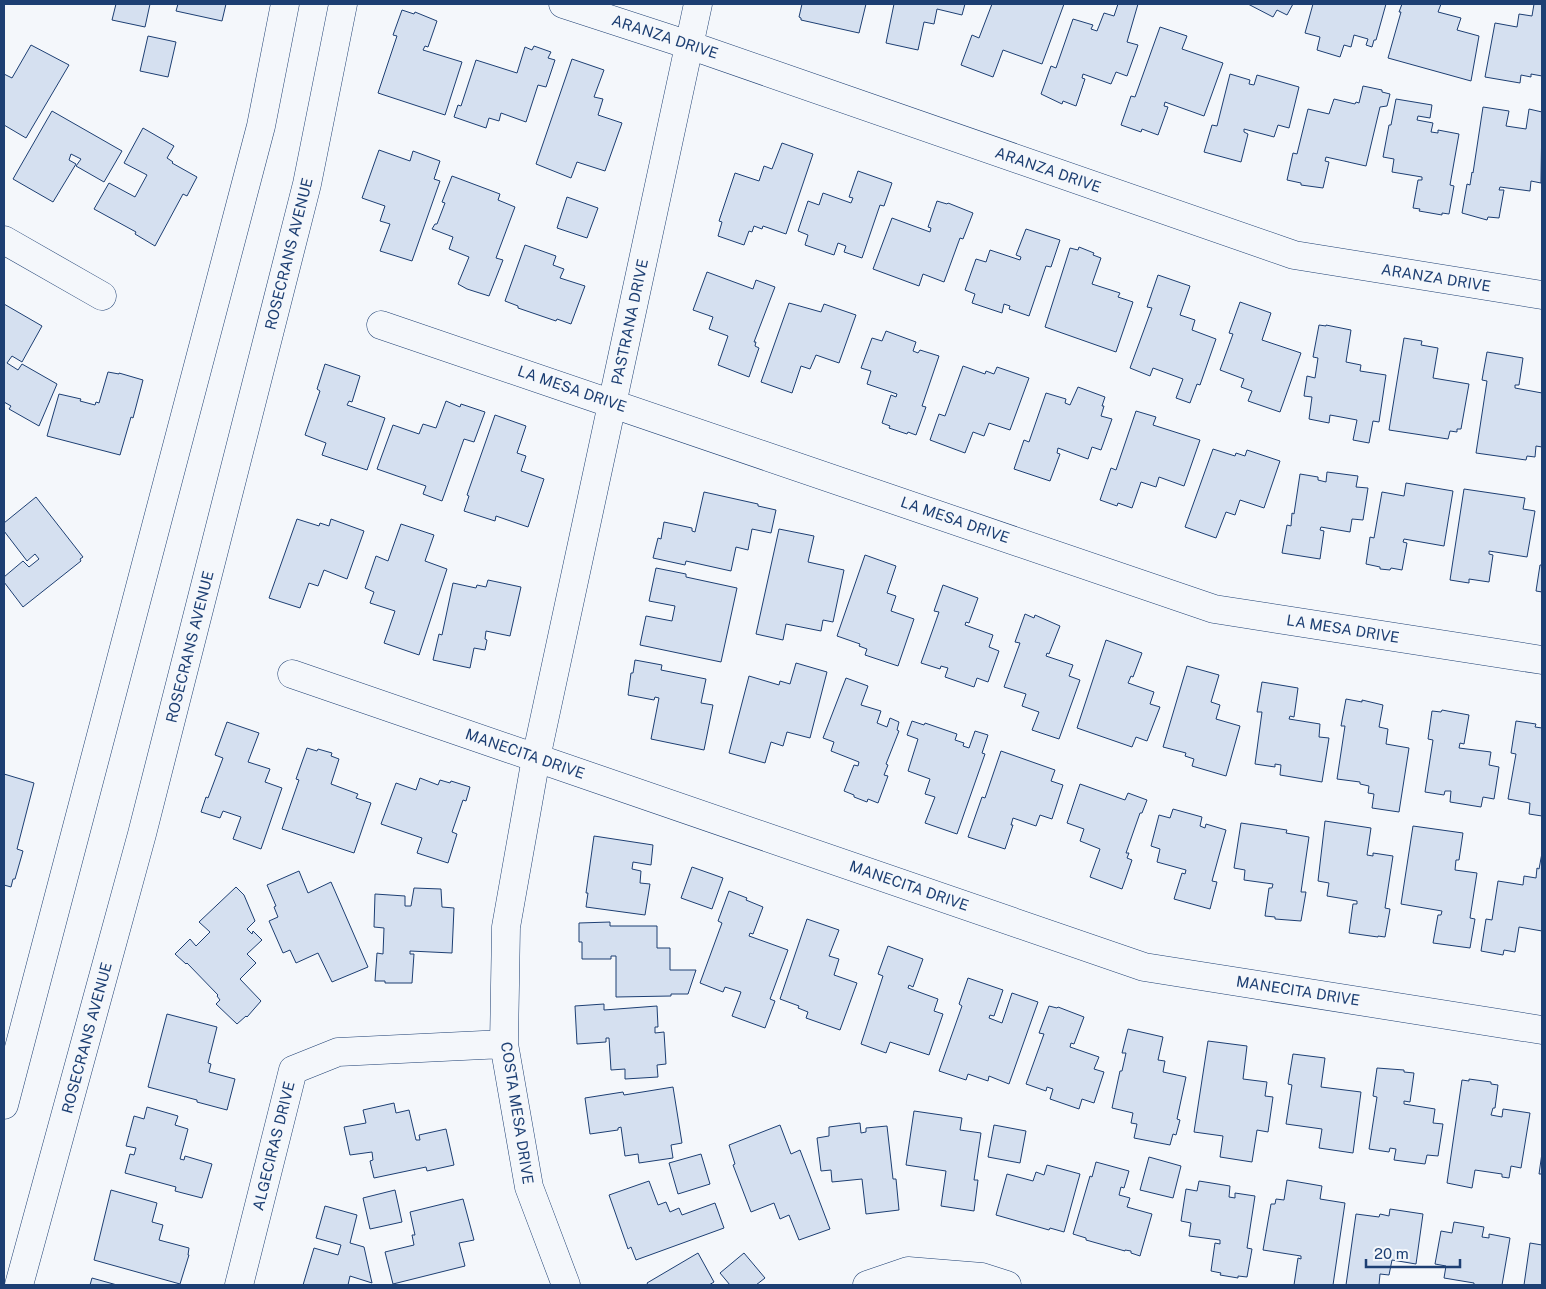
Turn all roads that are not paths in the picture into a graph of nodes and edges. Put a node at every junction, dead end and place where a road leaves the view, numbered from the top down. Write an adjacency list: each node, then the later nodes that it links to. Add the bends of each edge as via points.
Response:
1 (285, 4): 16 (street, via 261,126)
2 (343, 4): 17 (street, ROSECRANS AVENUE, via 307,184 142,834)
3 (563, 4): 5 (street, ARANZA DRIVE)
4 (698, 4): 5 (street, PASTRANA DRIVE)
5 (690, 45): 7 (street, ARANZA DRIVE, via 1294,255); 10 (street, PASTRANA DRIVE)
6 (4, 240): 8 (street)
7 (1542, 295)
8 (102, 296)
9 (381, 325): 10 (street, LA MESA DRIVE)
10 (613, 402): 11 (street, LA MESA DRIVE, via 1214,609); 13 (street, PASTRANA DRIVE)
11 (1542, 660)
12 (292, 674): 13 (street, MANECITA DRIVE)
13 (536, 758): 14 (street, MANECITA DRIVE, via 1144,967); 15 (street, COSTA MESA DRIVE, via 506,927)
14 (1542, 1030)
15 (504, 1044): 18 (street, ALGECIRAS DRIVE, via 338,1052 293,1070); 19 (street, COSTA MESA DRIVE, via 528,1187)
16 (4, 1105)
17 (19, 1285)
18 (239, 1285)
19 (566, 1285)
20 (867, 1285): 21 (street, via 908,1271 982,1277)
21 (1007, 1285)

